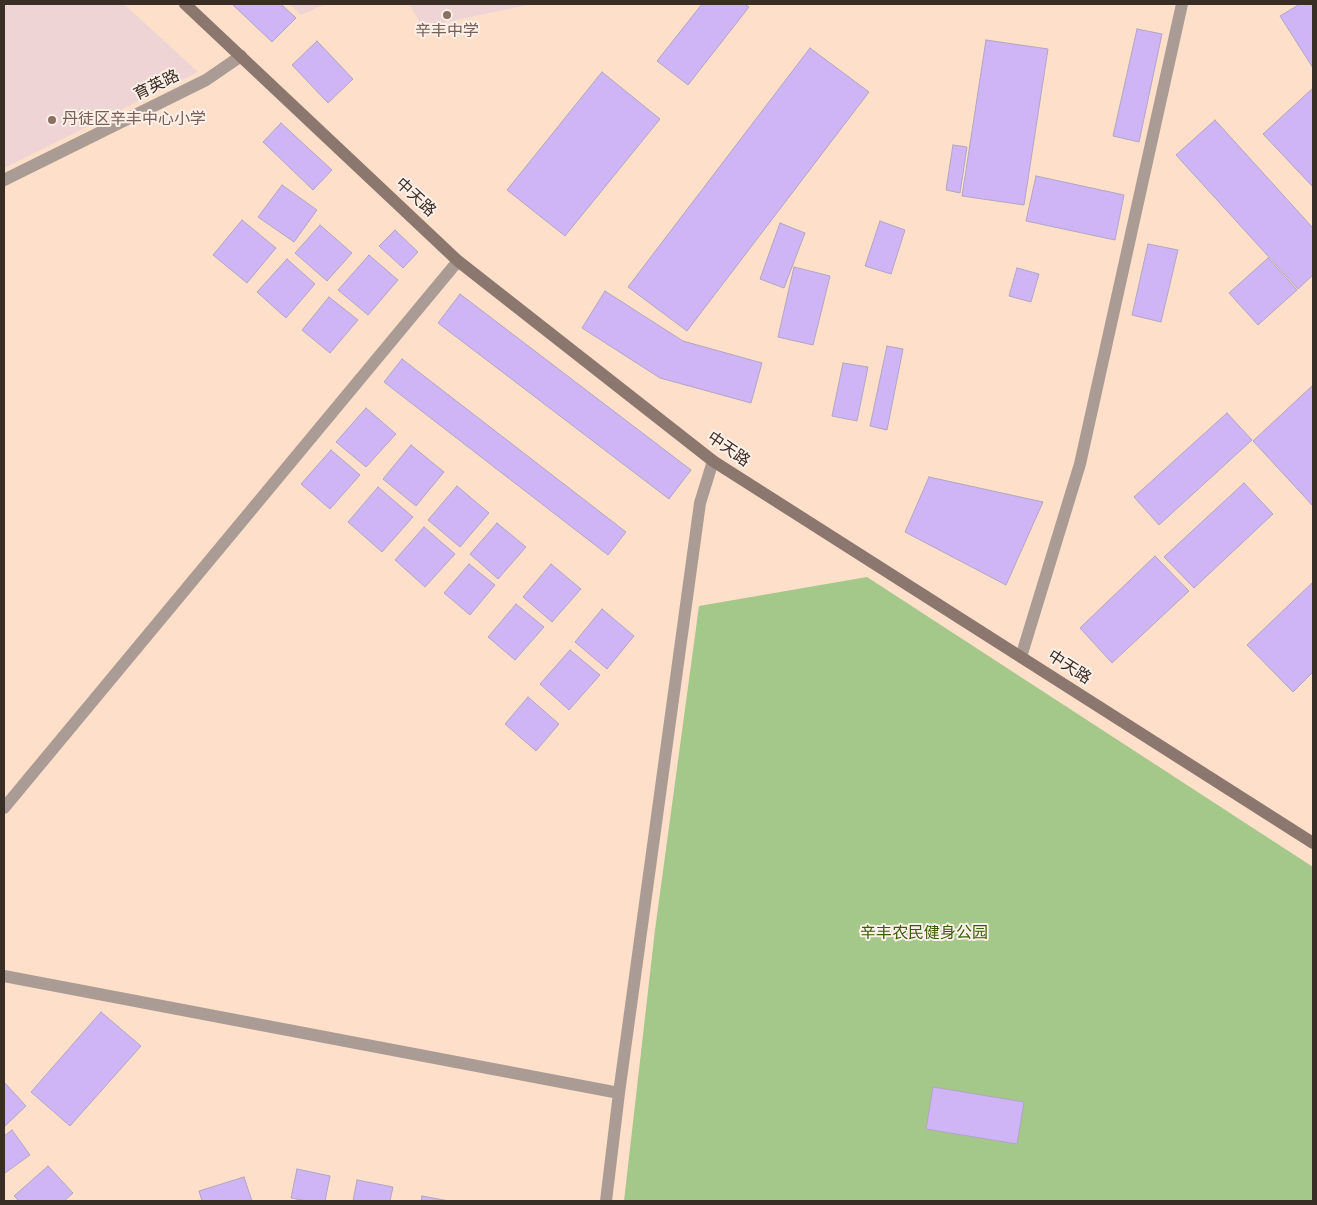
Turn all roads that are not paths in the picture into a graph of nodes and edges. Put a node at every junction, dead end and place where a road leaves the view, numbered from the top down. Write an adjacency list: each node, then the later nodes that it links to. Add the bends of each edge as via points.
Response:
1 (185, 4): 3 (main road, 中天路)
2 (1182, 4): 7 (street, via 1080,464)
3 (241, 56): 4 (street, 育英路, via 206,80); 5 (main road, 中天路)
4 (4, 180)
5 (458, 261): 6 (main road, 中天路); 8 (street)
6 (713, 461): 7 (main road, 中天路); 11 (street, via 700,503)
7 (1021, 657): 9 (main road, 中天路)
8 (4, 808)
9 (1313, 843)
10 (4, 976): 11 (street)
11 (619, 1093): 12 (street)
12 (606, 1201)

